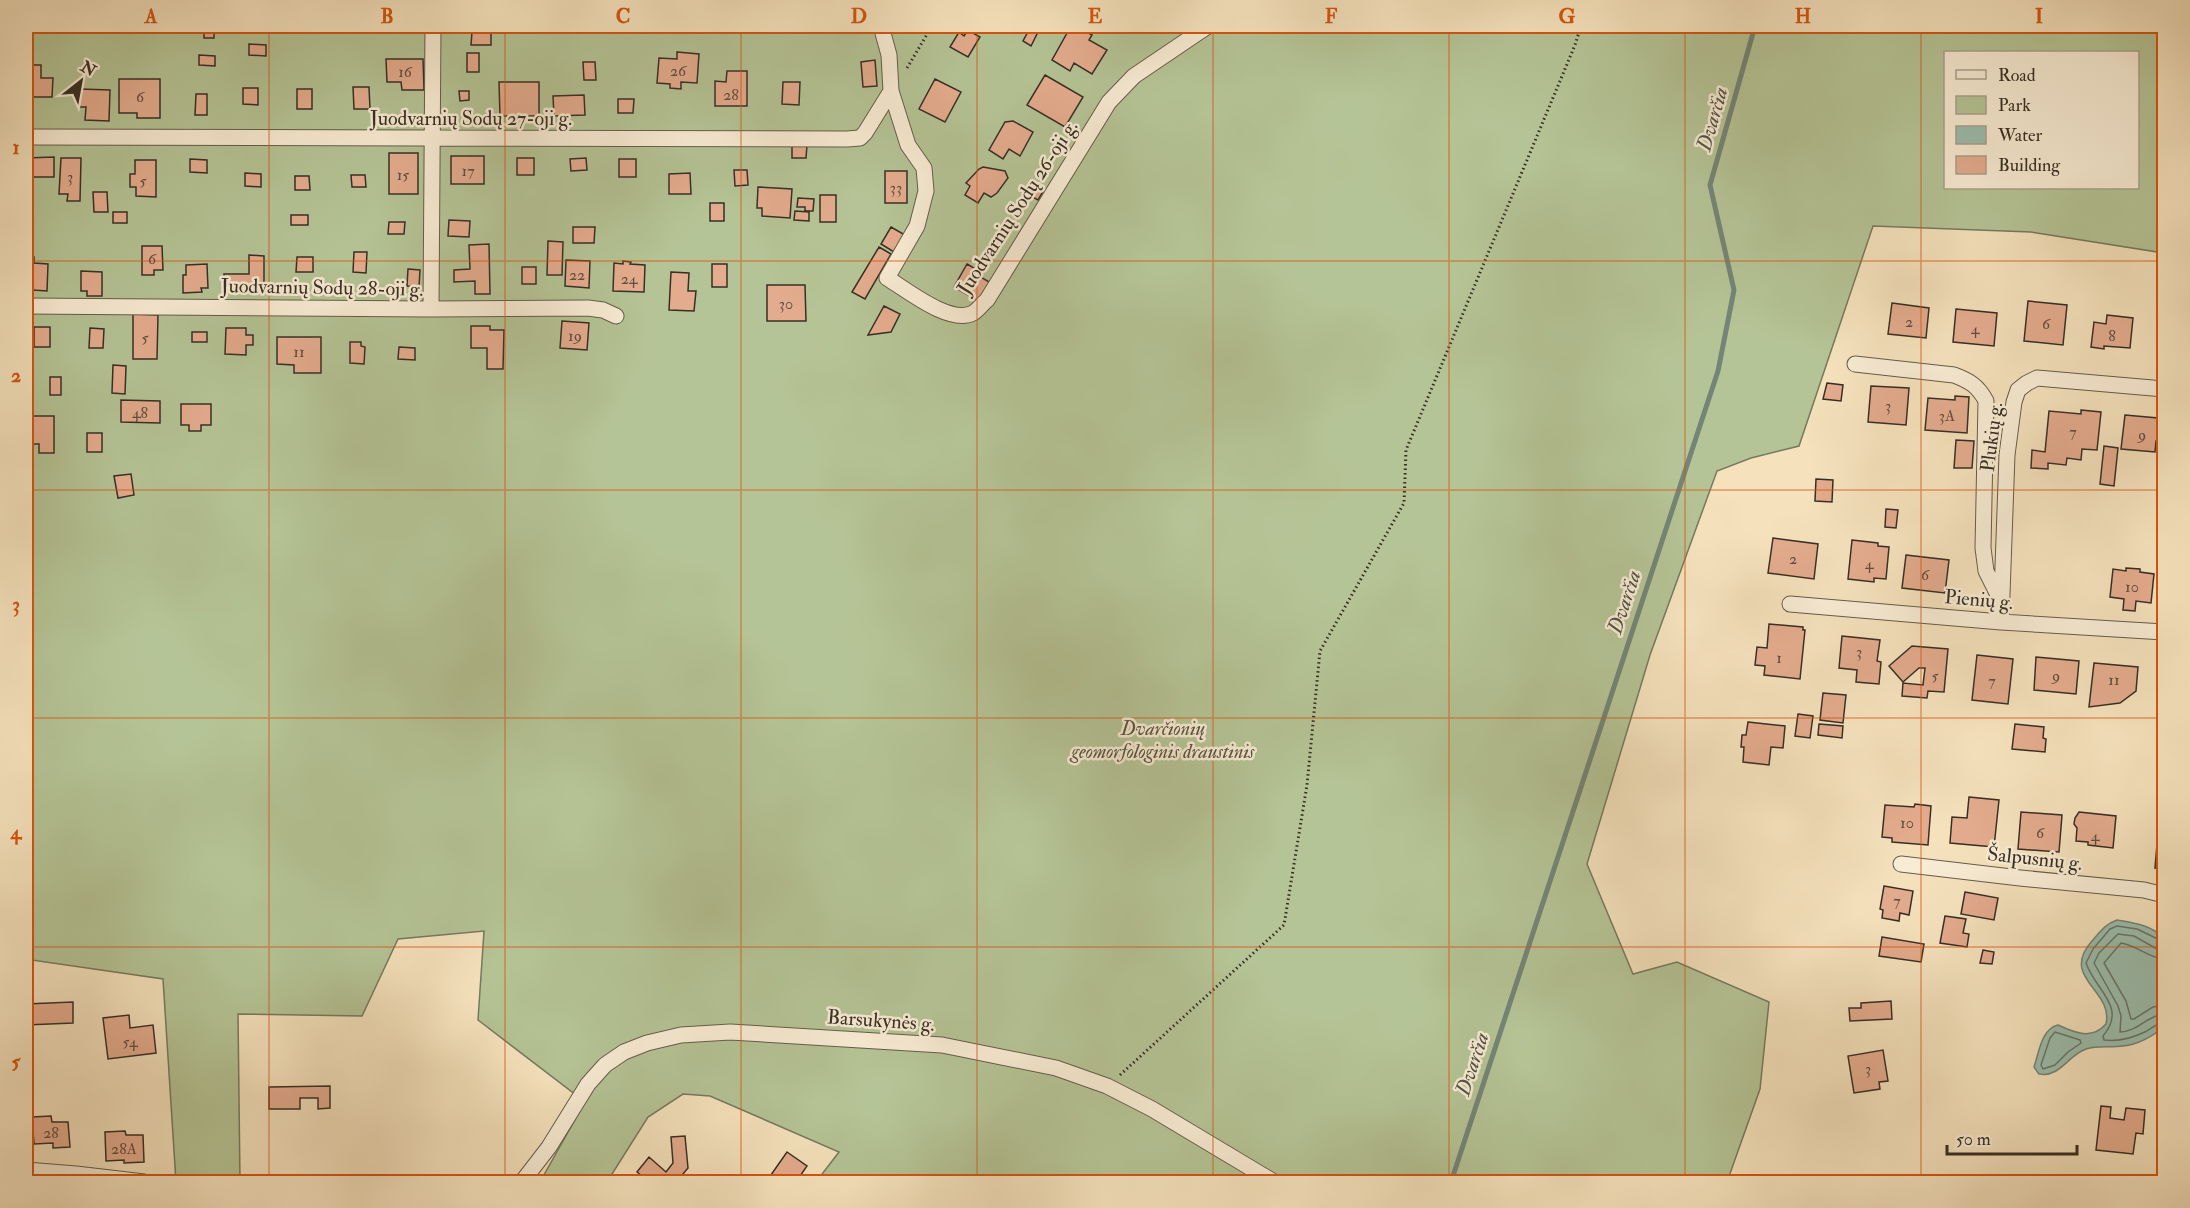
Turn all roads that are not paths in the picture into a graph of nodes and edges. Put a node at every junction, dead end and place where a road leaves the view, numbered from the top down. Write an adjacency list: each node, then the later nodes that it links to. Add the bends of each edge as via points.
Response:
1 (433, 26): 6 (street)
2 (881, 26): 4 (street, Juodvarnių Sodų 26-oji g., via 889,55)
3 (1208, 26): 4 (street, Juodvarnių Sodų 26-oji g., via 1134,76 1109,102 987,300 973,313 943,312 887,278 917,226 926,191 924,168 908,145)
4 (891, 91): 6 (street, Juodvarnių Sodų 27-oji g., via 860,138)
5 (26, 136): 6 (street, Juodvarnių Sodų 27-oji g.)
6 (432, 139): 8 (street)
7 (26, 306): 8 (street, Juodvarnių Sodų 28-oji g.)
8 (431, 309): 9 (street, Juodvarnių Sodų 28-oji g., via 588,308)
9 (616, 316)
10 (1854, 364): 12 (street, Plukių g., via 1954,375 1980,388 1986,401 1983,548 1986,571)
11 (2164, 389): 12 (street, Plukių g., via 2037,378 2018,390 2007,455)
12 (2002, 603): 14 (street, Plukių g.)
13 (1790, 604): 14 (street, Pienių g.)
14 (2001, 622): 15 (street, Pienių g.)
15 (2164, 632)
16 (1901, 864): 17 (street, Šalpusnių g.)
17 (2164, 895)
18 (26, 1170): 19 (street)
19 (144, 1182)
20 (522, 1182): 21 (street, Barsukynės g., via 605,1065 647,1043 681,1035 730,1032 942,1045 1056,1068 1107,1086 1152,1109)
21 (1274, 1182)

